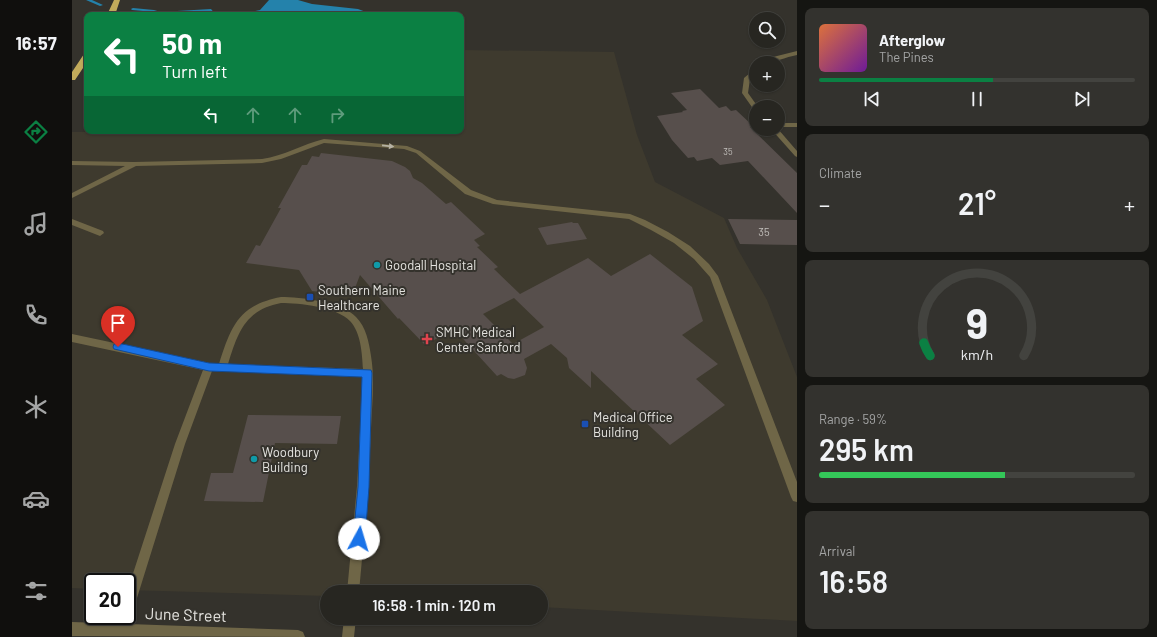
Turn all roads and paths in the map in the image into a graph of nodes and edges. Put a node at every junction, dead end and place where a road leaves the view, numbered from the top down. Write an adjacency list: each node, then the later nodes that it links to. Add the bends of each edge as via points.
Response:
1 (117, 0): 2 (highway)
2 (112, 12)
3 (797, 53): 4 (lane)
4 (784, 56)
5 (84, 60): 7 (highway)
6 (749, 76): 8 (lane, via 745,93)
7 (72, 78)
8 (750, 100)
9 (785, 125): 10 (lane)
10 (797, 125)
11 (780, 136): 12 (lane)
12 (797, 155)
13 (72, 163): 14 (lane)
14 (134, 164): 15 (lane); 22 (lane, one-way to 22, via 270,160 324,141 405,147 418,152 468,192 484,199 508,205 630,217 648,224 692,252 703,261 714,276)
15 (72, 196)
16 (72, 222): 17 (lane)
17 (100, 233)
18 (72, 338): 19 (lane)
19 (209, 367): 20 (lane); 23 (lane, via 180,444)
20 (222, 368): 21 (lane); 21 (lane, via 230,343 249,312 264,303 283,300 339,309 352,317 362,334)
21 (367, 373): 24 (lane, via 364,487)
22 (797, 497)
23 (136, 583)
24 (354, 585)
25 (123, 625): 28 (lane)
26 (349, 625): 30 (lane)
27 (72, 629): 28 (street, June Street)
28 (121, 630): 29 (street, June Street)
29 (298, 637)
30 (348, 637)

